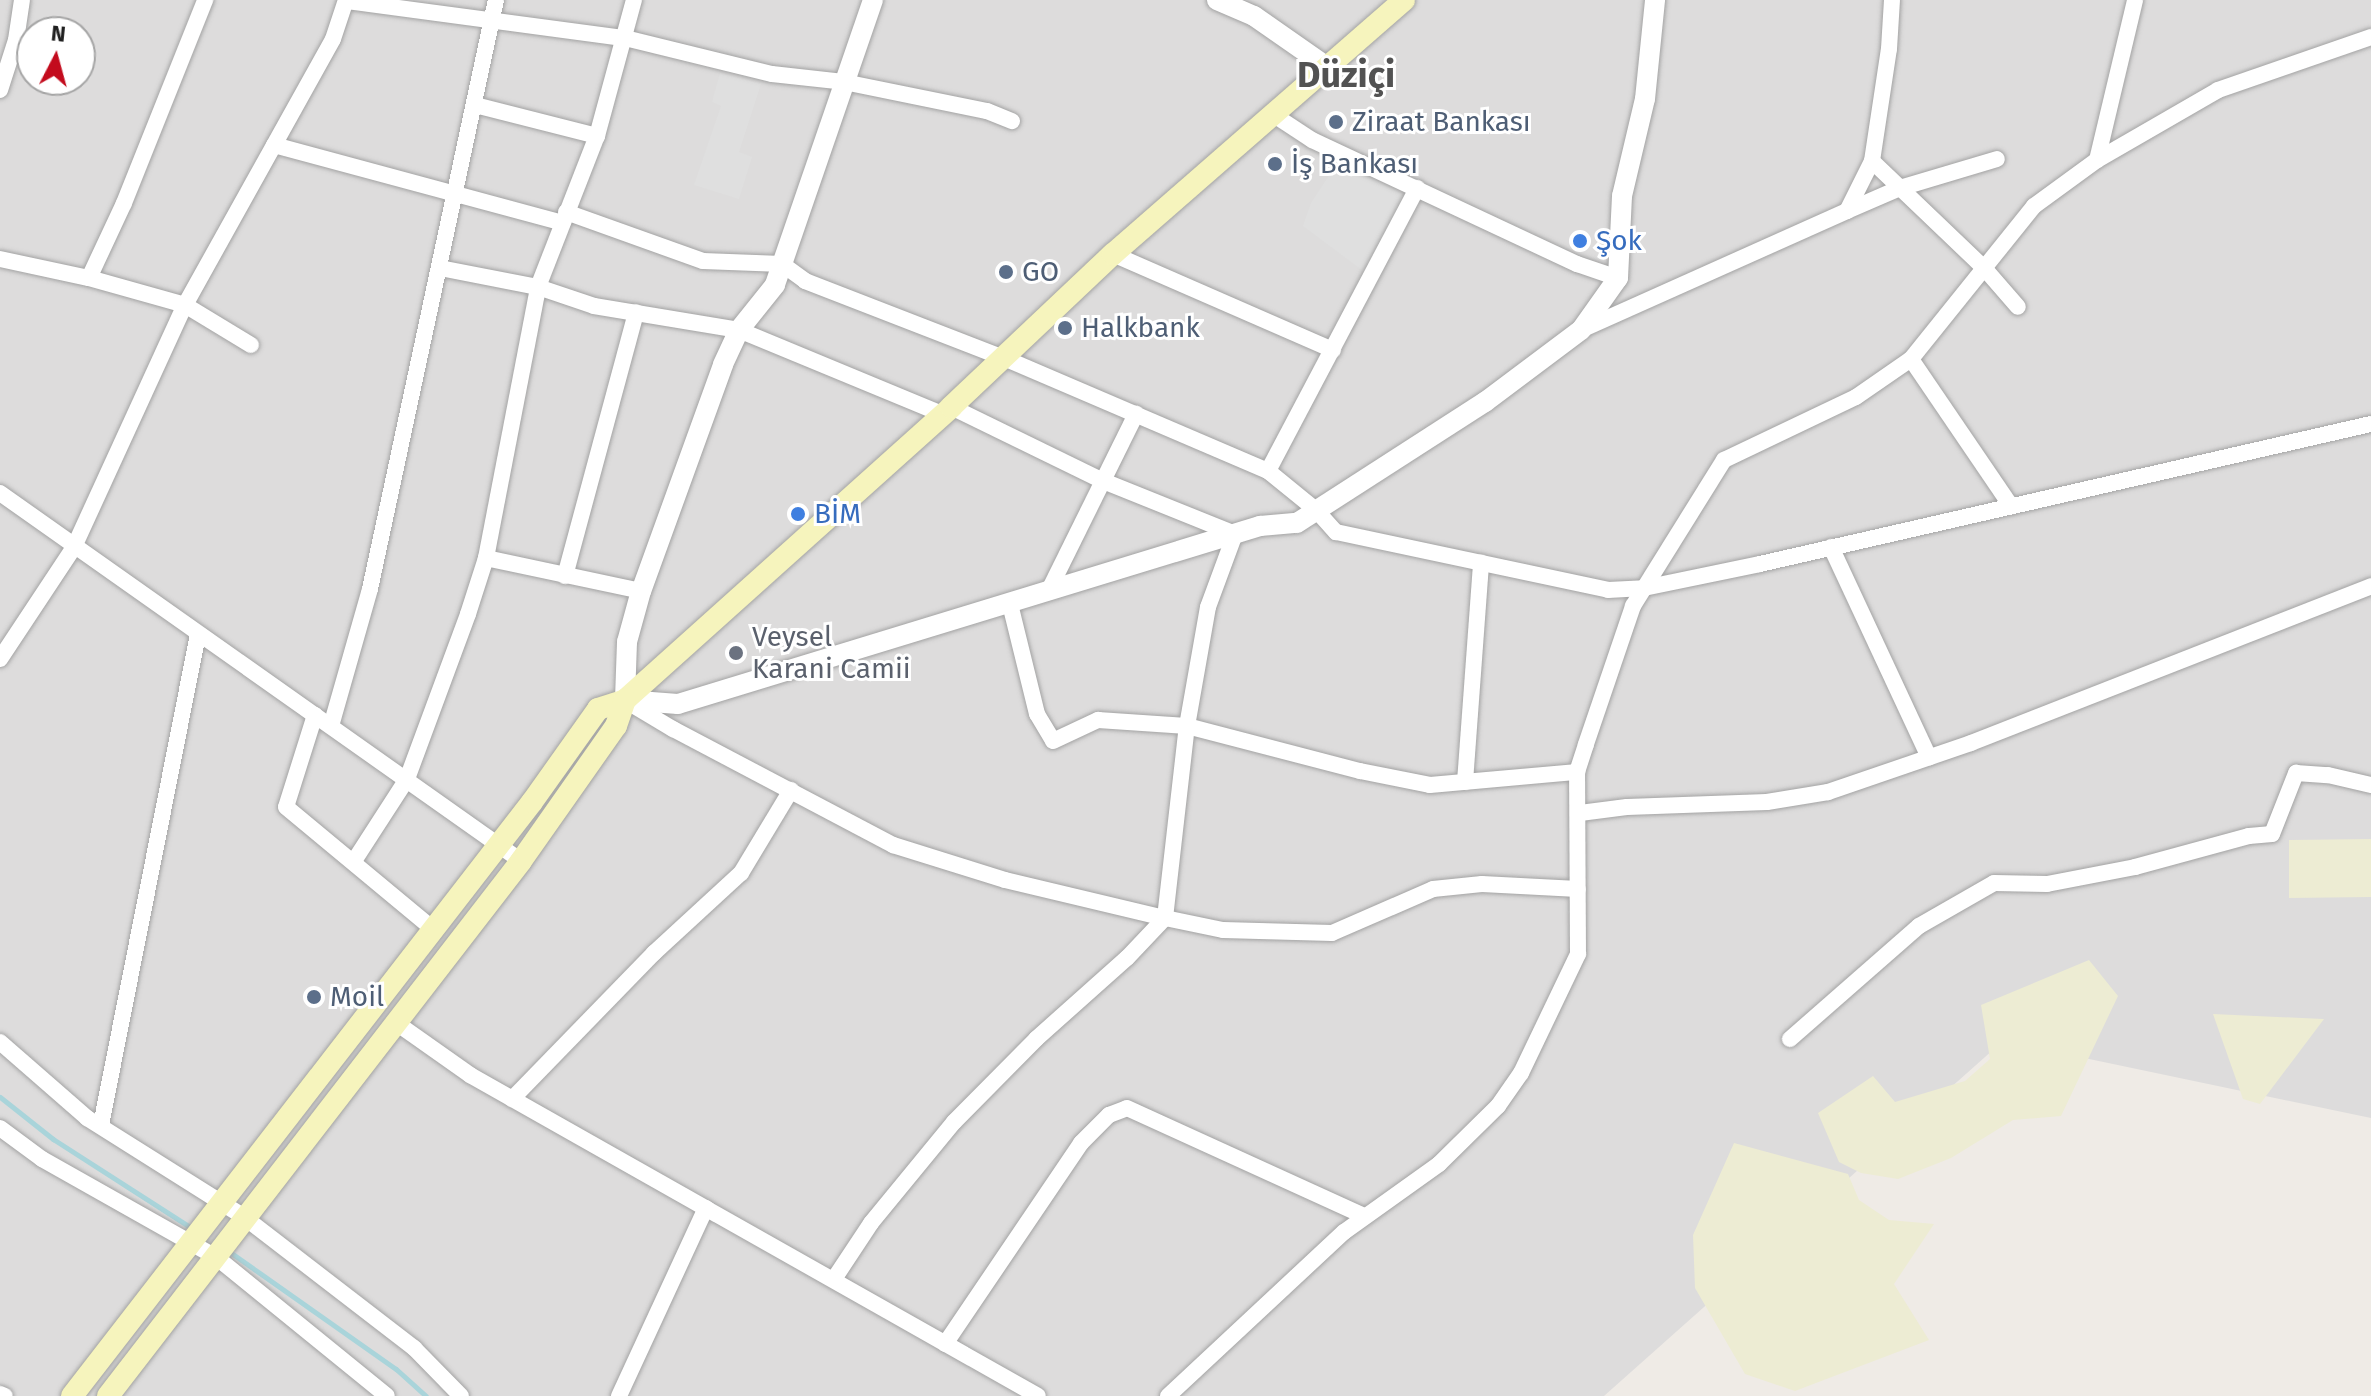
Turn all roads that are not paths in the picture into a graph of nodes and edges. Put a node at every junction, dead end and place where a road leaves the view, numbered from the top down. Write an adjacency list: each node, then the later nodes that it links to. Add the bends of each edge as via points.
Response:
1 (22, 0): 17 (street)
2 (205, 0): 36 (street)
3 (346, 0): 12 (street); 22 (street, via 333,39)
4 (496, 0): 12 (street)
5 (634, 0): 14 (street)
6 (873, 0): 16 (street)
7 (1217, 0): 15 (street, via 1254,16)
8 (1404, 0): 15 (main road)
9 (1655, 0): 37 (street, via 1645,99 1622,196)
10 (1892, 0): 25 (street)
11 (2135, 0): 24 (street)
12 (493, 21): 14 (street); 18 (street)
13 (2371, 37): 24 (street, via 2218,90)
14 (625, 38): 16 (street, via 772,74); 21 (street)
15 (1327, 67): 19 (main road)
16 (844, 82): 20 (street, via 987,111); 33 (street)
17 (0, 90)
18 (475, 105): 21 (street); 28 (street)
19 (1274, 115): 26 (street, via 1312,140); 31 (main road)
20 (1012, 121)
21 (597, 136): 30 (street)
22 (274, 145): 28 (street); 39 (street)
23 (1997, 159): 27 (street)
24 (2097, 160): 35 (street, via 2034,206)
25 (1872, 161): 27 (street); 29 (street)
26 (1417, 188): 37 (street); 45 (street)
27 (1900, 188): 29 (street); 35 (street)
28 (456, 195): 30 (street); 34 (street)
29 (1847, 211): 43 (street)
30 (565, 218): 33 (street, via 703,261); 38 (street)
31 (1113, 254): 45 (street); 46 (main road)
32 (0, 259): 36 (street)
33 (782, 264): 42 (street, via 775,285); 46 (street, via 805,281)
34 (440, 268): 38 (street); 71 (street, via 370,589)
35 (1985, 269): 40 (street); 47 (street)
36 (89, 278): 39 (street)
37 (1618, 278): 43 (street)
38 (538, 287): 41 (street, via 594,306); 59 (street)
39 (185, 305): 44 (street); 57 (street)
40 (2018, 307)
41 (636, 312): 42 (street); 61 (street)
42 (739, 330): 48 (street); 64 (street)
43 (1581, 330): 55 (street, via 1485,402)
44 (251, 345)
45 (1333, 350): 51 (street)
46 (1004, 358): 48 (main road); 49 (street)
47 (1911, 359): 54 (street); 63 (street, via 1856,397 1724,460)
48 (946, 410): 52 (street); 69 (main road)
49 (1136, 414): 51 (street); 52 (street)
50 (2371, 424): 54 (street)
51 (1268, 471): 55 (street)
52 (1101, 480): 56 (street); 65 (street)
53 (0, 493): 57 (street)
54 (2011, 506): 58 (street)
55 (1316, 510): 56 (street, via 1297,523); 60 (street, via 1336,532)
56 (1235, 534): 65 (street); 72 (street, via 1208,607)
57 (74, 547): 67 (street); 68 (street)
58 (1831, 547): 63 (street); 73 (street)
59 (486, 558): 61 (street); 75 (street)
60 (1481, 563): 63 (street, via 1608,590); 76 (street)
61 (565, 576): 64 (street)
62 (2371, 586): 73 (street)
63 (1644, 588): 74 (street, via 1633,606)
64 (641, 591): 69 (street, via 627,642)
65 (1048, 592): 66 (street)
66 (1010, 604): 69 (street, via 678,704); 72 (street, via 1037,714 1053,741 1098,720)
67 (198, 634): 70 (street); 90 (street)
68 (0, 659)
69 (625, 700): 78 (street); 80 (main road, via 598,709); 82 (main road, via 616,726)
70 (315, 715): 71 (street); 81 (street, via 286,807)
71 (331, 726): 75 (street)
72 (1187, 726): 76 (street, via 1360,771 1430,785); 84 (street)
73 (1929, 757): 79 (street, via 1828,792 1767,802)
74 (1577, 772): 76 (street); 79 (street)
75 (407, 779): 80 (street); 81 (street)
76 (1465, 782)
77 (2371, 785): 87 (street, via 2296,773 2272,834 2047,884 1994,883 1919,926)
78 (791, 790): 84 (street, via 893,845 1005,880); 89 (street, via 741,873 654,953)
79 (1580, 813): 83 (street)
80 (498, 845): 82 (street); 85 (main road)
81 (354, 861): 85 (street)
82 (521, 861): 86 (main road)
83 (1578, 889): 84 (street, via 1482,884 1433,889 1332,933 1223,930); 94 (street, via 1578,954 1521,1073 1498,1106 1439,1164)
84 (1165, 918): 97 (street, via 954,1122 871,1223)
85 (433, 929): 93 (main road)
86 (395, 1022): 89 (street); 95 (main road)
87 (1790, 1039)
88 (0, 1042): 90 (street)
89 (512, 1099): 92 (street)
90 (101, 1125): 93 (street)
91 (0, 1128): 96 (street, via 42,1159)
92 (706, 1208): 97 (street); 103 (street)
93 (216, 1211): 95 (street); 96 (main road)
94 (1364, 1216): 98 (street, via 1127,1108 1109,1115 1081,1143); 105 (street)
95 (228, 1240): 96 (street); 100 (main road); 101 (street); 102 (street, via 414,1348)
96 (194, 1241): 99 (main road)
97 (834, 1279): 98 (street)
98 (945, 1344): 104 (street)
99 (72, 1396)
100 (108, 1396)
101 (387, 1396)
102 (461, 1396)
103 (619, 1396)
104 (1038, 1396)
105 (1168, 1396)

